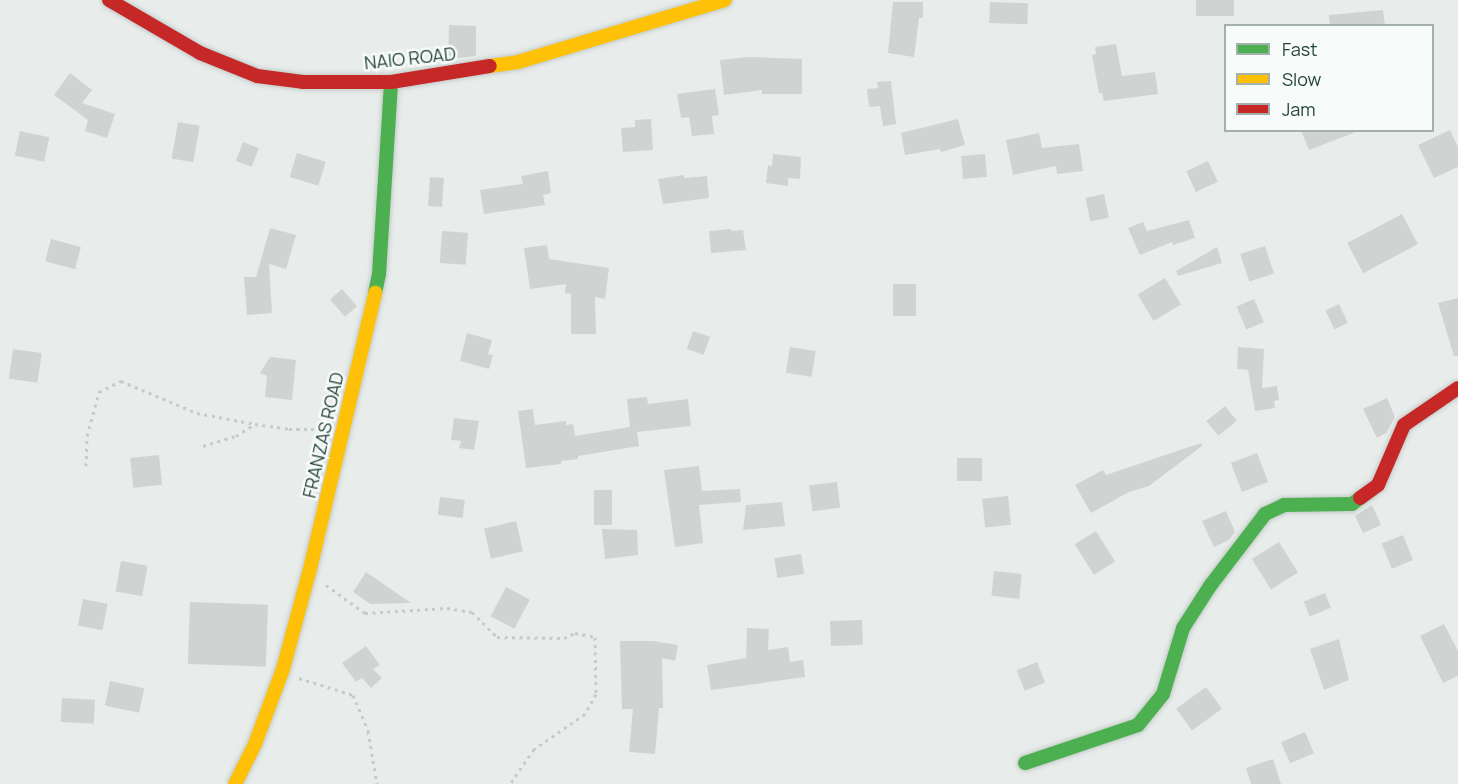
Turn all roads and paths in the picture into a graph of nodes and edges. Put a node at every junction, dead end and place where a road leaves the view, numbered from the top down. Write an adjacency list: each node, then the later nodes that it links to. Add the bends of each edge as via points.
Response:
1 (109, 0): 3 (street, NAIO ROAD, via 200,53 257,76 303,82)
2 (725, 0): 3 (street, NAIO ROAD, via 518,62)
3 (391, 82): 6 (street, FRANZAS ROAD, via 379,274)
4 (1458, 388): 11 (street, via 1404,425 1378,484 1352,504 1284,505 1265,514 1183,628 1163,694 1138,725)
5 (255, 424): 6 (path, via 289,429); 7 (path, via 236,436); 8 (path, via 197,413 121,381 99,392 87,436)
6 (343, 428): 9 (street, FRANZAS ROAD)
7 (203, 446)
8 (86, 466)
9 (310, 569): 10 (street, FRANZAS ROAD); 14 (path, via 365,613 447,608 472,612 497,637 564,638 575,633 595,637 596,694 585,714 534,750)
10 (283, 669): 12 (street, FRANZAS ROAD, via 255,744); 13 (path, via 287,675 353,695 368,731)
11 (1025, 763)
12 (235, 784)
13 (377, 784)
14 (510, 784)

